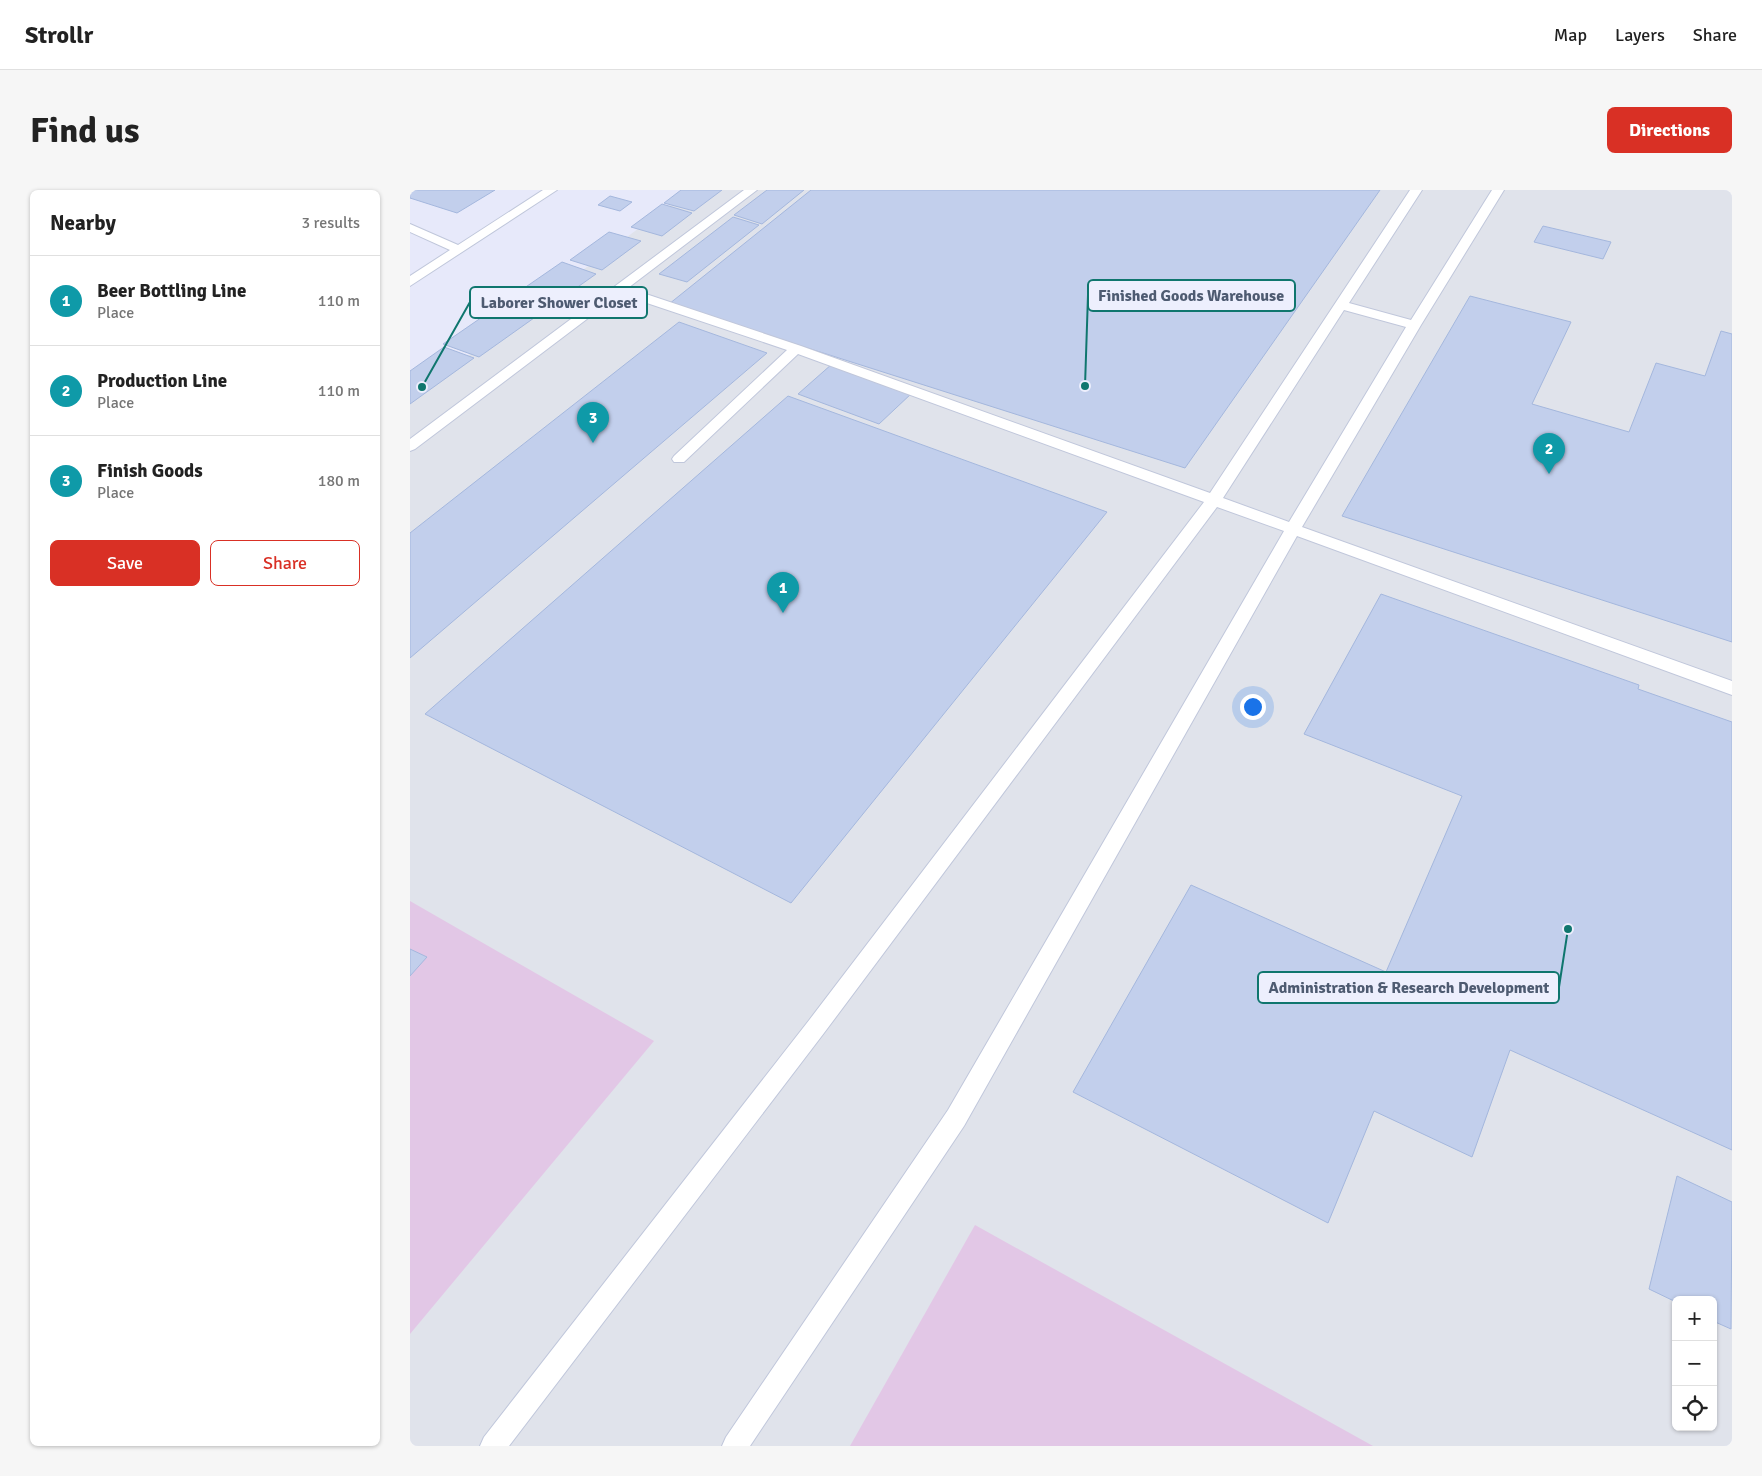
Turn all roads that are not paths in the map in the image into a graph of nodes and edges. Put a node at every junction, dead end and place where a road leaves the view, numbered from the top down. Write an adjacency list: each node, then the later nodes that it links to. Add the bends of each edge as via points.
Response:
1 (551, 190): 6 (lane)
2 (751, 190): 8 (lane)
3 (1416, 190): 9 (lane)
4 (1498, 190): 10 (lane)
5 (410, 228): 6 (lane)
6 (459, 250): 7 (lane)
7 (410, 282)
8 (617, 289): 11 (lane); 12 (lane)
9 (1341, 305): 10 (lane); 14 (lane)
10 (1414, 325): 15 (lane)
11 (796, 349): 13 (lane); 14 (lane)
12 (410, 446)
13 (679, 459)
14 (1213, 501): 15 (lane); 17 (lane, via 817,1026)
15 (1293, 529): 16 (lane); 18 (lane, via 956,1118)
16 (1732, 688)
17 (493, 1446)
18 (735, 1446)

